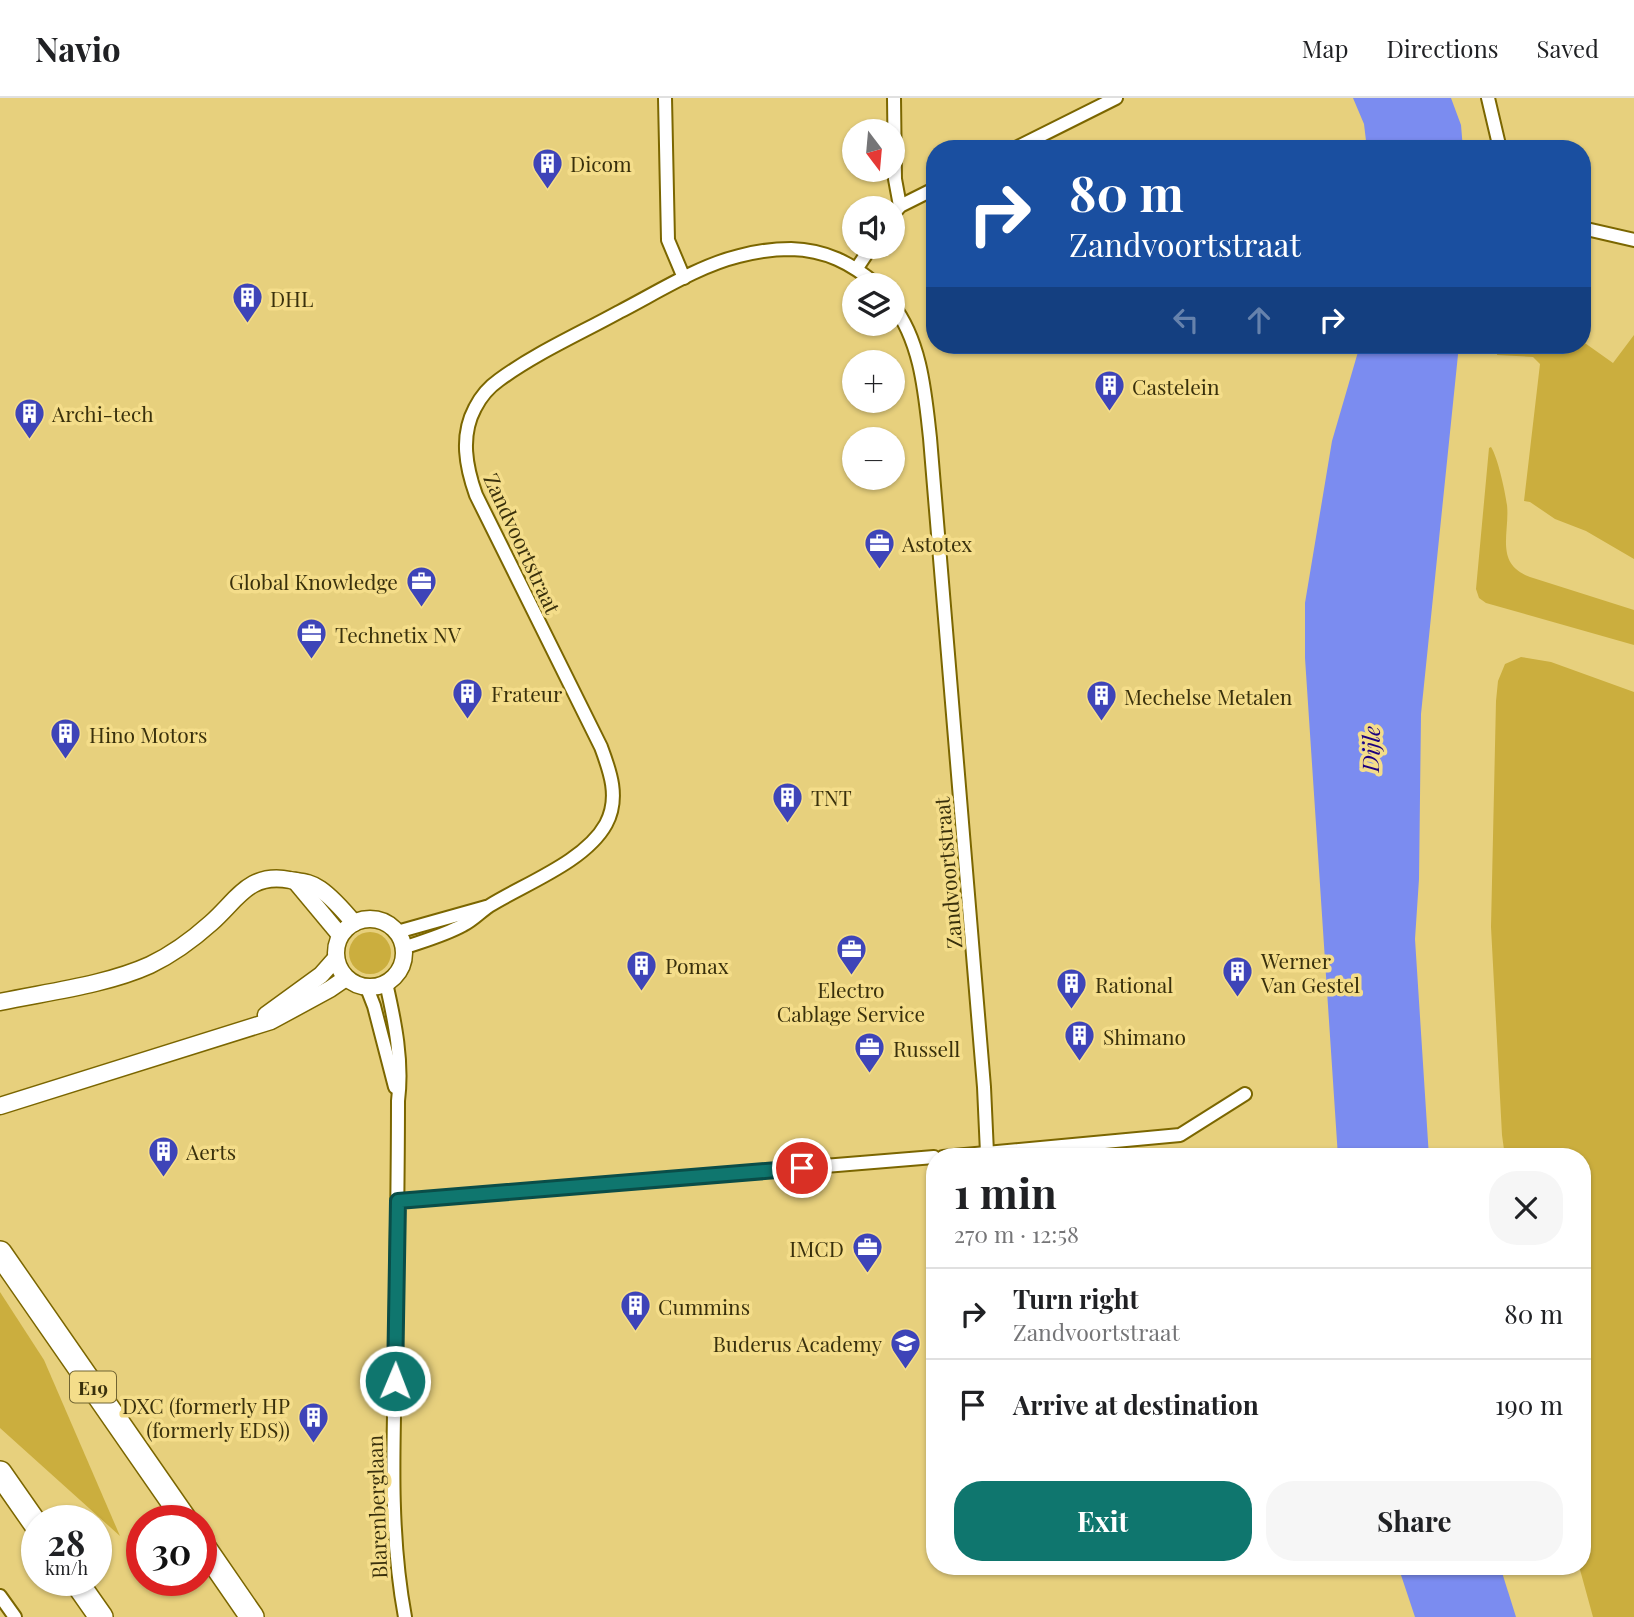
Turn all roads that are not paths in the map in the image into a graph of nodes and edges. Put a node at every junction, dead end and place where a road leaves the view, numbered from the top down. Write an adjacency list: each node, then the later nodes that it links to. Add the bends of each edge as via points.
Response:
1 (665, 98): 15 (street, via 668,240)
2 (894, 98): 8 (street)
3 (1116, 98): 5 (street)
4 (1488, 98): 6 (street)
5 (1032, 140)
6 (1498, 140)
7 (926, 194): 9 (street)
8 (896, 196)
9 (905, 206)
10 (1591, 230): 11 (street)
11 (1634, 240)
12 (863, 259): 13 (street)
13 (857, 268): 14 (street, Zandvoortstraat); 15 (street, Zandvoortstraat, via 823,253 790,249 738,256)
14 (863, 273)
15 (684, 278): 20 (street, Zandvoortstraat, via 512,371 484,394 468,422 467,468 476,495 612,776 613,802 606,823 592,841 552,872 490,906 465,911)
16 (905, 326): 30 (street, Zandvoortstraat, via 917,356 930,438)
17 (295, 881): 18 (street, via 307,881 321,890); 19 (street); 25 (street, via 269,878 256,882 192,940 145,967)
18 (354, 923): 19 (street); 20 (street, via 373,919 390,926)
19 (341, 935): 21 (street)
20 (400, 940): 23 (street, via 400,968)
21 (336, 958): 22 (street); 26 (street, via 321,975)
22 (345, 978): 24 (street); 26 (street, via 271,1021)
23 (386, 983): 24 (street); 28 (street, Blarenberglaan, via 401,1077)
24 (366, 988): 28 (street, Blarenberglaan)
25 (0, 1002)
26 (240, 1031): 29 (street)
27 (1245, 1094): 31 (street, via 1180,1135)
28 (398, 1101): 33 (street, Blarenberglaan)
29 (0, 1106)
30 (987, 1148)
31 (1041, 1148)
32 (926, 1158): 33 (street)
33 (398, 1201): 44 (street, Blarenberglaan, via 393,1458)
34 (0, 1252): 37 (highway, E19)
35 (0, 1473): 36 (highway)
36 (23, 1505)
37 (175, 1505)
38 (217, 1566): 43 (highway)
39 (0, 1596): 41 (street)
40 (86, 1596): 42 (highway)
41 (15, 1617)
42 (101, 1617)
43 (252, 1617)
44 (405, 1617)

